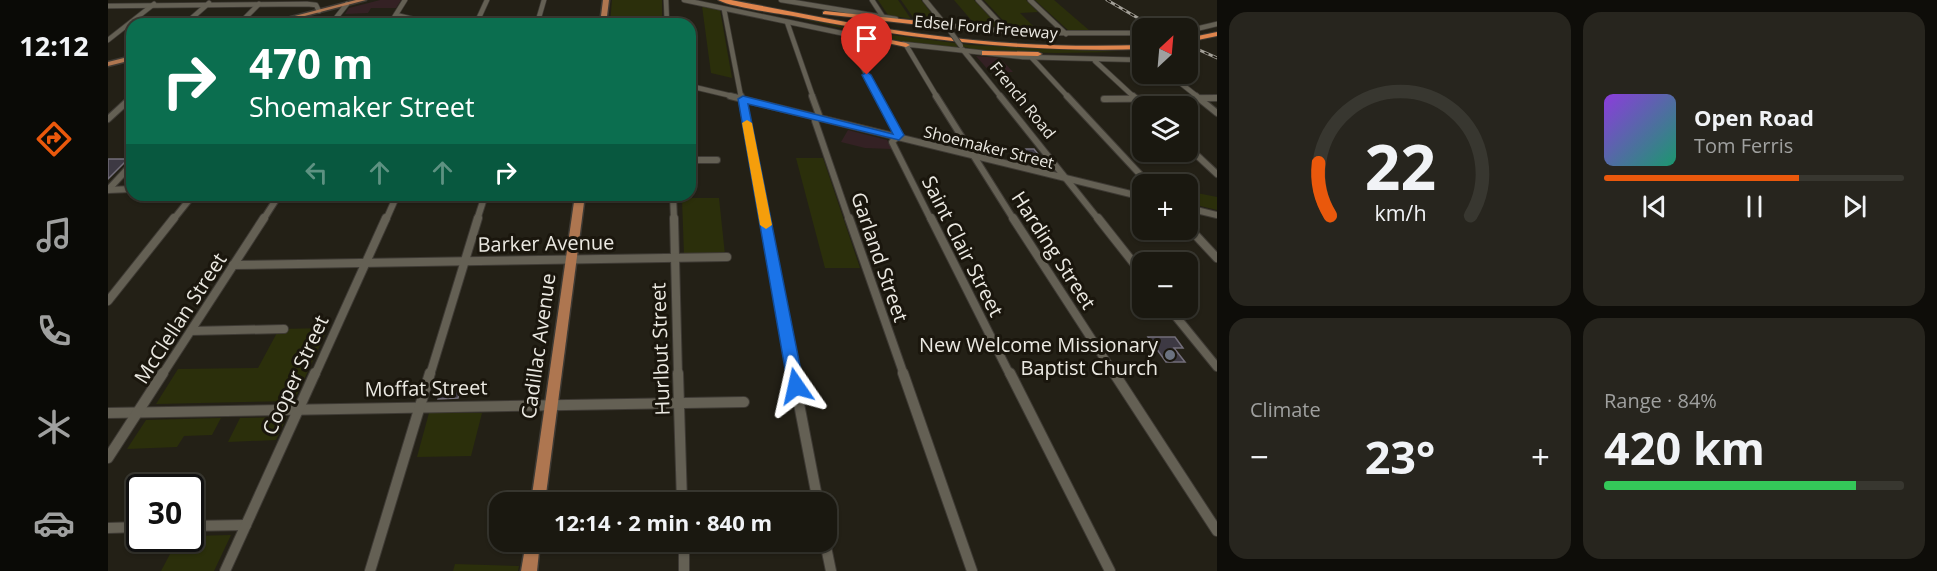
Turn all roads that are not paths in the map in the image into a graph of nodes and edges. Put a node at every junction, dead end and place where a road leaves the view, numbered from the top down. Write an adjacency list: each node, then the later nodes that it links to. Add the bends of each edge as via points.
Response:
1 (160, 0): 22 (street)
2 (212, 0): 19 (street)
3 (361, 0): 20 (main road)
4 (405, 0): 27 (street)
5 (487, 0): 36 (street)
6 (544, 0): 37 (street)
7 (606, 0): 38 (main road)
8 (666, 0): 39 (street)
9 (684, 0): 24 (street, Edsel Ford Freeway)
10 (721, 0): 18 (highway, Edsel Ford Freeway)
11 (781, 0): 25 (street)
12 (827, 0): 25 (street)
13 (872, 0): 28 (street)
14 (925, 0): 43 (street, French Road)
15 (978, 0): 45 (street)
16 (1030, 0): 47 (street)
17 (261, 2): 19 (street); 26 (street, via 312,4); 31 (street)
18 (744, 3): 21 (highway, Edsel Ford Freeway); 53 (highway); 55 (highway, Edsel Ford Freeway, via 946,40)
19 (207, 4): 22 (street); 30 (street)
20 (347, 4): 26 (main road); 33 (street)
21 (763, 4): 43 (highway); 56 (highway, Edsel Ford Freeway, via 856,23 977,39)
22 (154, 5): 23 (street); 29 (street)
23 (108, 6)
24 (724, 9): 40 (street, Edsel Ford Freeway); 70 (street)
25 (832, 9): 28 (street)
26 (319, 11): 32 (main road)
27 (396, 15): 34 (street); 35 (street)
28 (883, 17): 43 (street)
29 (137, 18)
30 (192, 18)
31 (245, 18)
32 (291, 18)
33 (336, 18)
34 (394, 18)
35 (408, 18)
36 (479, 18)
37 (539, 18)
38 (604, 18)
39 (667, 18)
40 (787, 22): 48 (street, Edsel Ford Freeway); 75 (street, Garland Street)
41 (1217, 24): 44 (street)
42 (126, 26): 51 (street)
43 (942, 26): 45 (street); 58 (street, French Road, bridge)
44 (1200, 28)
45 (1008, 32): 47 (street)
46 (1132, 33): 47 (street)
47 (1066, 34)
48 (845, 35): 53 (street, Edsel Ford Freeway); 77 (street, Saint Clair Street, via 899,135)
49 (1217, 35): 50 (highway)
50 (1198, 38)
51 (108, 40)
52 (1217, 42): 54 (highway)
53 (906, 45): 58 (street, Edsel Ford Freeway); 79 (street, Harding Street)
54 (1198, 45)
55 (1132, 47)
56 (1132, 47)
57 (1132, 48): 59 (highway, via 1053,54)
58 (962, 49): 59 (street, Edsel Ford Freeway); 85 (street, French Road)
59 (985, 53): 60 (street, Edsel Ford Freeway)
60 (1031, 57): 63 (street, Edsel Ford Freeway); 83 (street)
61 (126, 60): 64 (main road)
62 (1132, 60): 63 (street, Edsel Ford Freeway)
63 (1095, 61): 67 (street)
64 (108, 64)
65 (1182, 84): 68 (street)
66 (696, 87): 70 (street, Shoemaker Street)
67 (1133, 96)
68 (1199, 98): 69 (street); 74 (street)
69 (1217, 98)
70 (743, 99): 75 (street, Shoemaker Street); 121 (street)
71 (1104, 99): 72 (street)
72 (1132, 99)
73 (126, 102): 76 (street)
74 (1217, 113)
75 (817, 118): 77 (street, Shoemaker Street); 135 (street, Garland Street)
76 (108, 119)
77 (896, 138): 79 (street, Shoemaker Street); 136 (street, Saint Clair Street, via 892,142)
78 (1198, 156): 84 (street)
79 (973, 157): 85 (street, Shoemaker Street); 126 (street, Harding Street)
80 (696, 160): 81 (street)
81 (717, 160)
82 (126, 170): 87 (street)
83 (1140, 174)
84 (1217, 174)
85 (1067, 179): 88 (street, Shoemaker Street); 103 (street, French Road)
86 (126, 189): 87 (street)
87 (108, 190)
88 (1132, 194)
89 (189, 201): 106 (street)
90 (275, 201): 105 (street, McClellan Street)
91 (394, 201): 104 (street, Cooper Street)
92 (483, 201): 102 (street)
93 (579, 201): 101 (main road, Cadillac Avenue)
94 (673, 201): 98 (street, Hurlbut Street)
95 (1198, 210): 96 (street)
96 (1217, 215)
97 (1198, 238): 100 (street)
98 (675, 257): 99 (street, Barker Avenue); 101 (street, Barker Avenue); 112 (street, Hurlbut Street)
99 (727, 257)
100 (1217, 258)
101 (571, 259): 102 (street, Barker Avenue); 113 (main road, Cadillac Avenue)
102 (464, 261): 104 (street, Barker Avenue); 114 (street)
103 (1132, 261)
104 (366, 263): 105 (street, Barker Avenue); 115 (street, Cooper Street)
105 (233, 265): 109 (street, McClellan Street)
106 (108, 301)
107 (1177, 318): 110 (street)
108 (284, 329): 109 (street)
109 (191, 331): 116 (street, McClellan Street)
110 (1217, 367)
111 (744, 402): 112 (street, Moffat Street)
112 (679, 403): 113 (street, Moffat Street); 120 (street, Hurlbut Street)
113 (552, 404): 114 (street, Moffat Street); 119 (main road, Cadillac Avenue)
114 (420, 406): 115 (street, Moffat Street); 131 (street)
115 (299, 409): 116 (street, Moffat Street); 122 (street, Cooper Street)
116 (138, 412): 117 (street, Moffat Street); 118 (street, McClellan Street)
117 (108, 413)
118 (108, 458)
119 (539, 492)
120 (682, 492)
121 (816, 492)
122 (246, 525): 123 (street); 130 (street, Cooper Street)
123 (204, 526)
124 (126, 527): 125 (street)
125 (108, 528)
126 (1217, 531)
127 (532, 552): 132 (main road)
128 (684, 552): 133 (street)
129 (827, 552): 134 (street)
130 (225, 571)
131 (370, 571)
132 (529, 571)
133 (684, 571)
134 (831, 571)
135 (972, 571)
136 (1110, 571)

